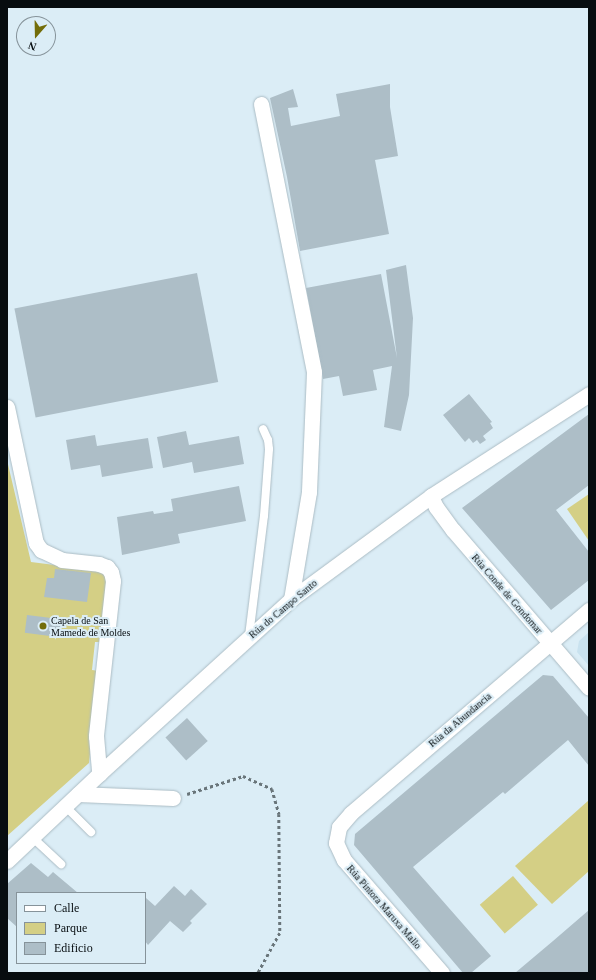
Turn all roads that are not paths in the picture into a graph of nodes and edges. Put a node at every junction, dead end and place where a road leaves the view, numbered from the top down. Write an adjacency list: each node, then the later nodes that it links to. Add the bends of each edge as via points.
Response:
1 (261, 104): 6 (street, via 314,372 309,492)
2 (589, 394): 5 (street, Rúa do Campo Santo)
3 (7, 407): 11 (street, via 39,547 62,560 99,564 111,572 113,581 96,736)
4 (263, 430): 8 (lane, via 268,440 269,457)
5 (431, 496): 6 (street, Rúa do Campo Santo); 9 (street, Rúa Conde de Gondomar, via 453,530)
6 (292, 599): 8 (street, Rúa do Campo Santo)
7 (589, 610): 9 (street, Rúa da Abundancia)
8 (249, 637): 11 (street, Rúa do Campo Santo)
9 (550, 643): 10 (street, Rúa Conde de Gondomar); 16 (street, Rúa da Abundancia, via 351,813 339,827)
10 (589, 688)
11 (99, 774): 12 (street, Rúa do Campo Santo)
12 (78, 794): 13 (street); 14 (street, Rúa do Campo Santo)
13 (173, 798)
14 (65, 806): 15 (lane); 17 (street, Rúa do Campo Santo)
15 (91, 832)
16 (336, 835): 20 (street, Rúa Pintora Maruxa Mallo, via 336,843 344,860)
17 (32, 837): 18 (street, Rúa do Campo Santo); 19 (lane)
18 (7, 860)
19 (61, 864)
20 (442, 973)

